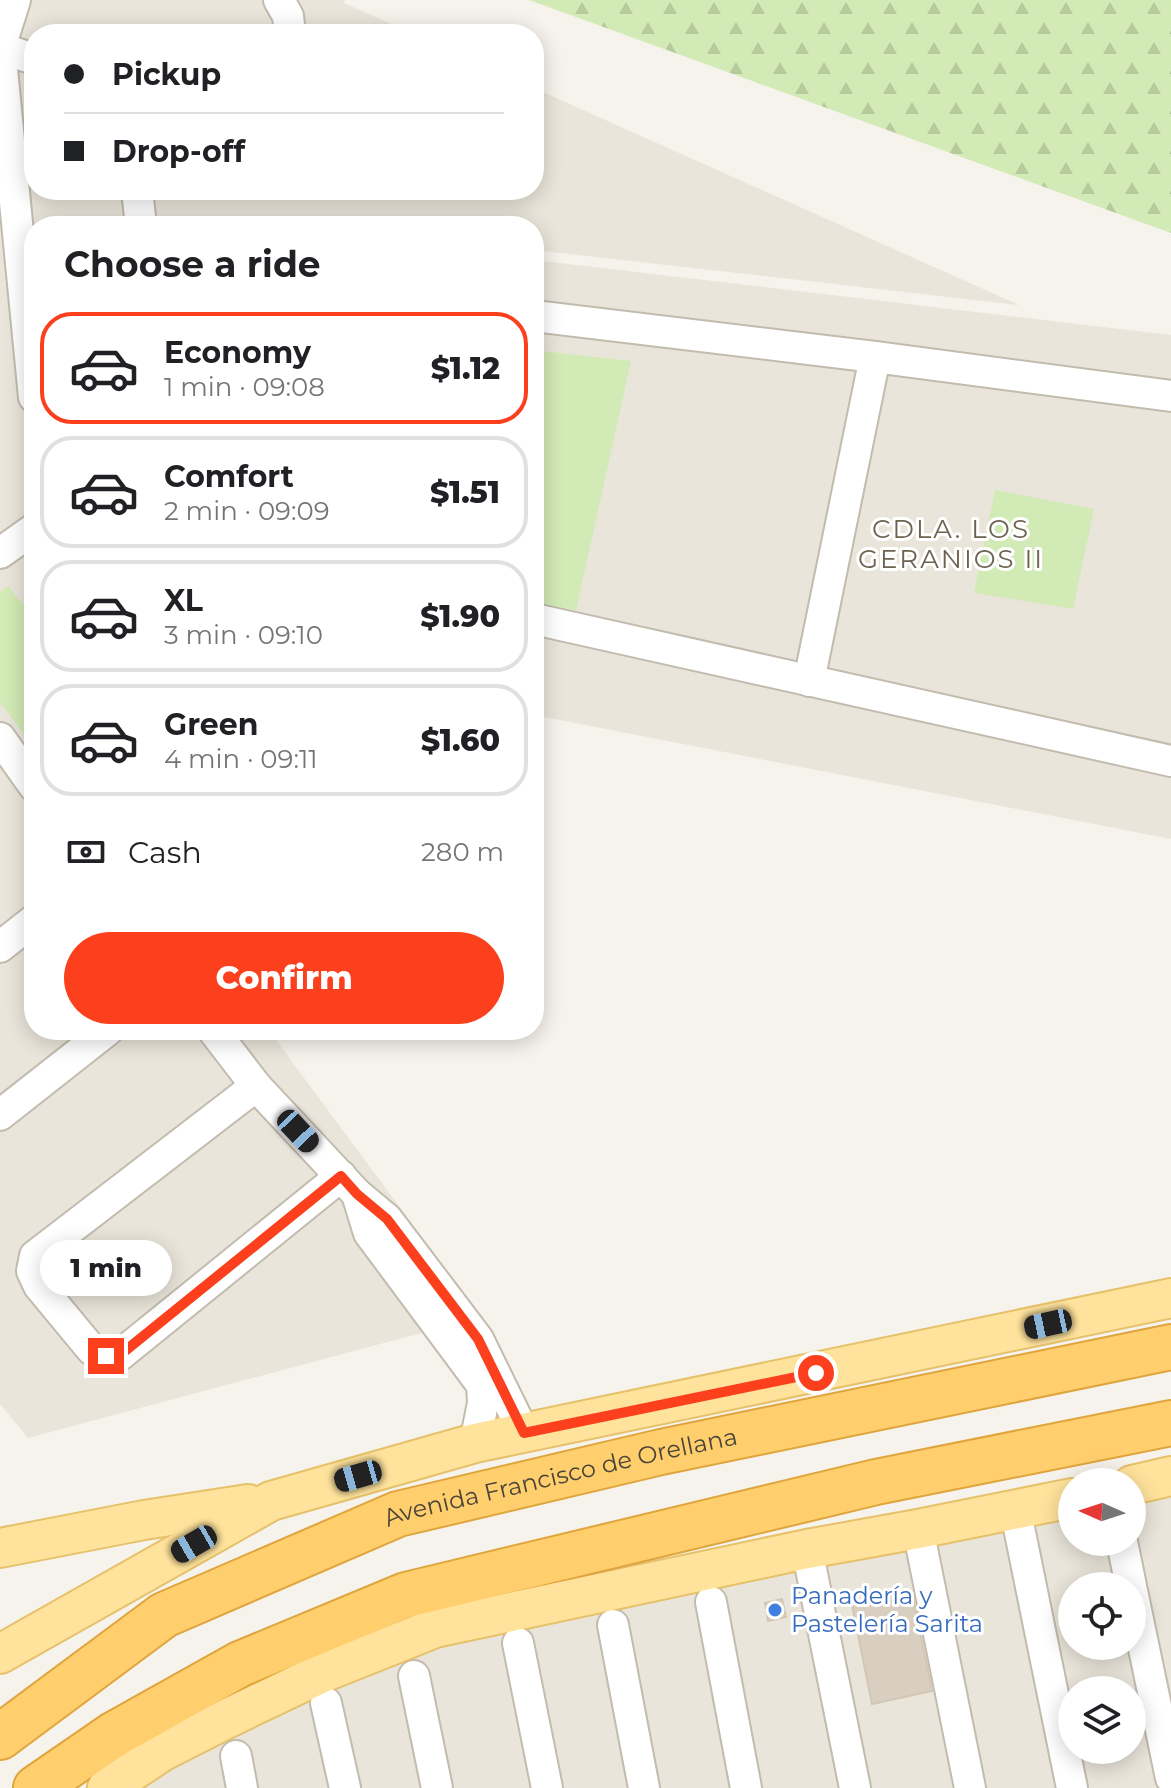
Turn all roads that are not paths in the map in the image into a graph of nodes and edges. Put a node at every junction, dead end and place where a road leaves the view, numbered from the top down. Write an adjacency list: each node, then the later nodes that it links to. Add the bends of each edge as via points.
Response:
1 (15, 0): 4 (street)
2 (279, 0): 3 (street)
3 (289, 24)
4 (0, 48): 5 (street); 6 (street)
5 (24, 56)
6 (24, 294)
7 (544, 317): 8 (street)
8 (875, 357): 9 (street); 13 (street)
9 (1171, 396)
10 (24, 536): 11 (street)
11 (0, 553)
12 (544, 621): 13 (street)
13 (809, 681): 15 (street)
14 (12, 752): 16 (street)
15 (1171, 761)
16 (24, 771)
17 (24, 928): 18 (street)
18 (0, 947)
19 (95, 1040): 22 (street)
20 (221, 1040): 21 (street)
21 (256, 1086): 23 (street); 23 (street, via 35,1256 32,1271 39,1286 92,1350 120,1355)
22 (0, 1115)
23 (349, 1185): 26 (street, via 387,1219 478,1339)
24 (1171, 1298): 28 (main road, Avenida Francisco de Orellana)
25 (1171, 1347): 45 (highway, Avenida Francisco de Orellana, via 661,1452 398,1514 164,1615)
26 (490, 1380): 28 (street); 29 (street)
27 (1171, 1423): 48 (highway, via 876,1482 406,1595 240,1664 113,1735)
28 (524, 1433): 29 (main road, Avenida Francisco de Orellana)
29 (475, 1443): 33 (main road, Avenida Francisco de Orellana)
30 (1171, 1476): 31 (main road)
31 (1146, 1482)
32 (1058, 1500): 34 (main road)
33 (271, 1501): 36 (main road); 41 (main road, Avenida Francisco de Orellana)
34 (1015, 1508): 35 (main road); 58 (street)
35 (918, 1529): 37 (main road); 57 (street)
36 (0, 1548)
37 (807, 1549): 49 (main road, via 435,1628 228,1718); 56 (street)
38 (711, 1602): 55 (street)
39 (613, 1625): 54 (street)
40 (518, 1643): 53 (street)
41 (0, 1654)
42 (1146, 1660): 47 (street)
43 (414, 1676): 52 (street)
44 (326, 1703): 51 (street)
45 (0, 1737)
46 (236, 1756): 50 (street)
47 (1171, 1778)
48 (36, 1788)
49 (107, 1788)
50 (242, 1788)
51 (345, 1788)
52 (437, 1788)
53 (547, 1788)
54 (644, 1788)
55 (746, 1788)
56 (855, 1788)
57 (970, 1788)
58 (1072, 1788)

